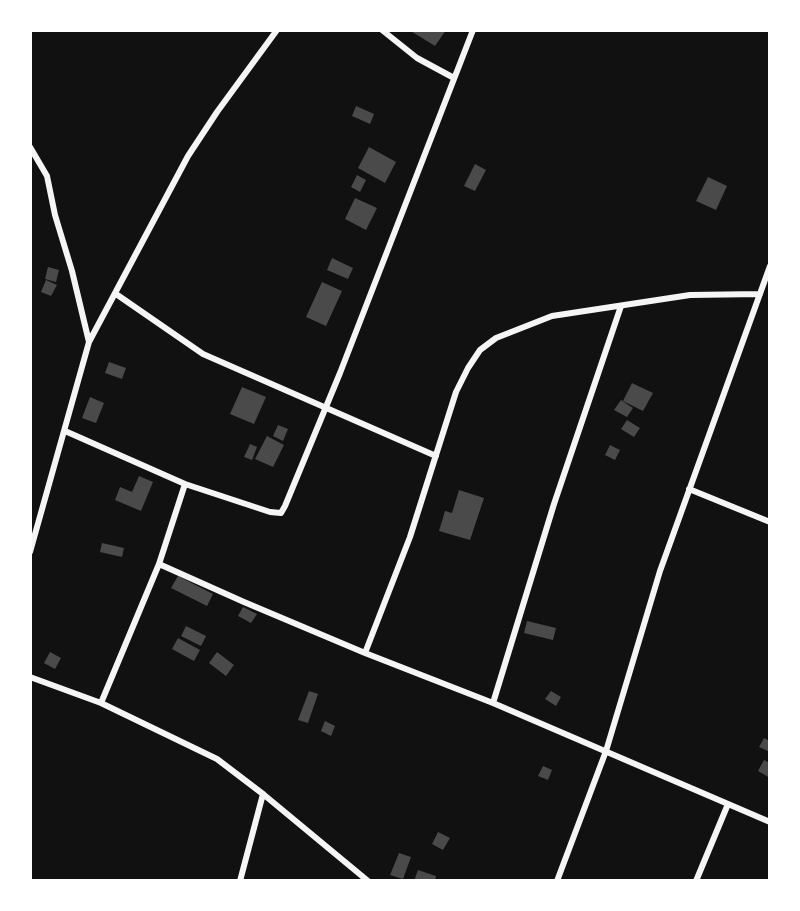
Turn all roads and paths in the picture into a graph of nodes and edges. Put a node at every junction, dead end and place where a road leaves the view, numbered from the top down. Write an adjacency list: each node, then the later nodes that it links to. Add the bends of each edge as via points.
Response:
1 (277, 30): 7 (street, via 197,142)
2 (382, 30): 4 (street, via 417,58)
3 (473, 30): 4 (street)
4 (454, 78): 11 (street)
5 (30, 147): 10 (street, via 47,176)
6 (770, 266): 8 (street)
7 (116, 294): 10 (street); 11 (street, via 203,354)
8 (760, 294): 9 (street, via 690,295); 15 (street)
9 (621, 306): 13 (street, via 552,316 496,338 480,350 456,392); 22 (street, via 554,504)
10 (89, 342): 12 (street)
11 (326, 408): 13 (street); 14 (street, via 280,513)
12 (65, 431): 14 (street); 17 (street)
13 (436, 456): 19 (street)
14 (185, 484): 18 (street)
15 (689, 489): 16 (street); 23 (street)
16 (770, 522)
17 (30, 552)
18 (159, 564): 19 (street); 21 (street)
19 (365, 653): 22 (street)
20 (30, 677): 21 (street)
21 (101, 703): 24 (street, via 217,759)
22 (493, 704): 23 (street)
23 (606, 751): 25 (street); 29 (street)
24 (263, 794): 27 (street); 28 (street)
25 (728, 804): 26 (street); 30 (street)
26 (770, 822)
27 (240, 881)
28 (368, 881)
29 (557, 881)
30 (696, 881)

